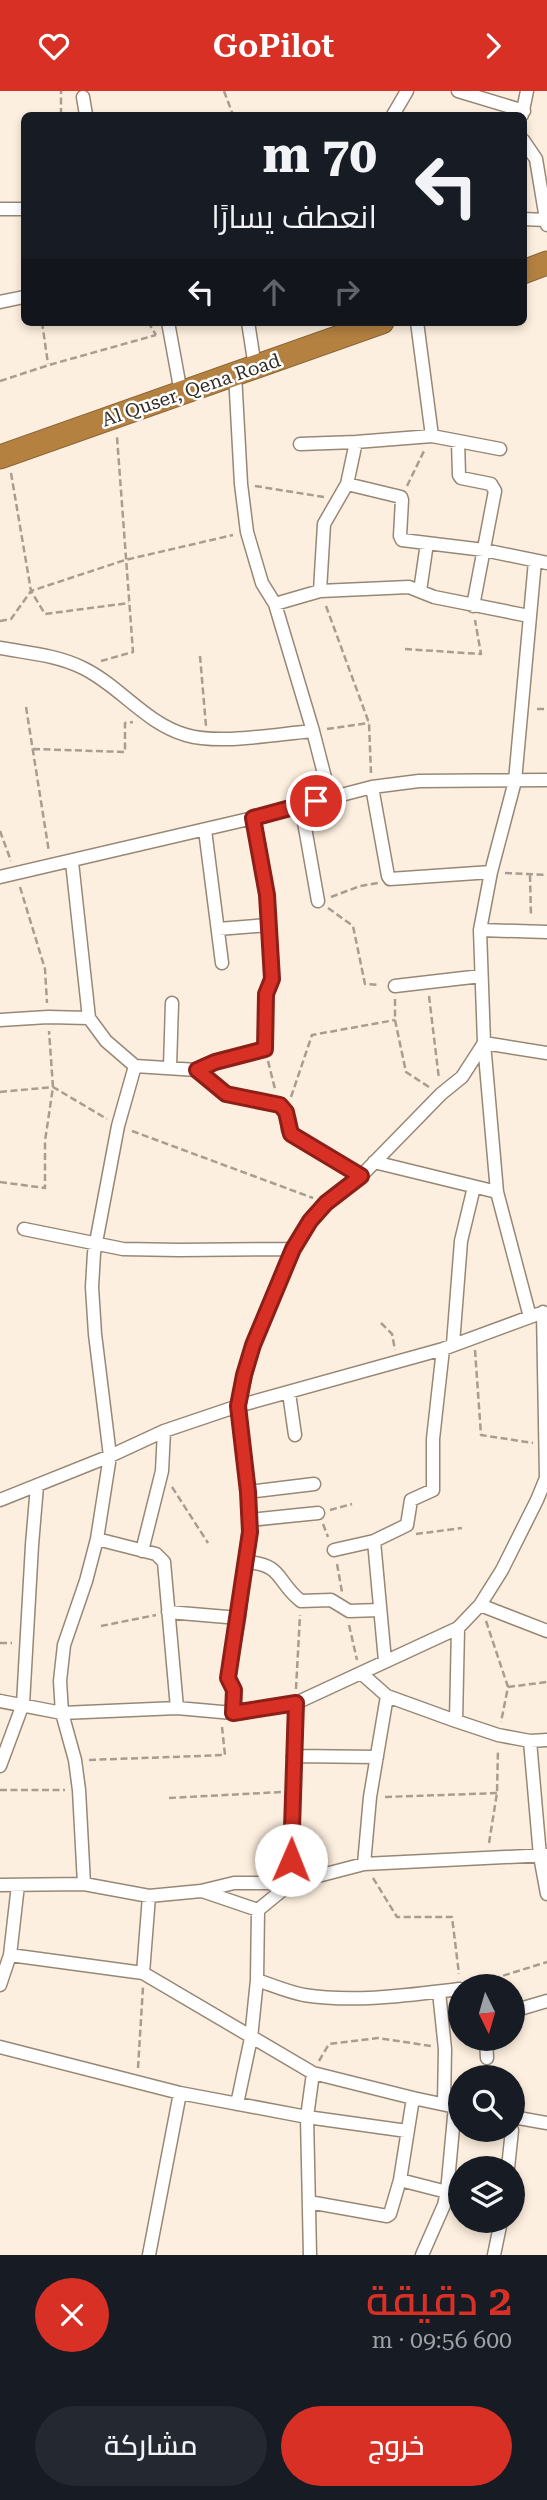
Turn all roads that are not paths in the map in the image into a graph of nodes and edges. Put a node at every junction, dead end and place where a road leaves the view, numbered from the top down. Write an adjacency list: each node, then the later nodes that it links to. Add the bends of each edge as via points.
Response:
1 (407, 91): 6 (street)
2 (458, 91): 7 (street)
3 (527, 91): 8 (street)
4 (83, 97): 5 (street)
5 (86, 112)
6 (395, 112)
7 (520, 112)
8 (523, 112)
9 (527, 146): 13 (street, via 536,159)
10 (0, 209): 11 (street)
11 (21, 209)
12 (527, 219): 13 (street)
13 (546, 220): 14 (street)
14 (547, 225)
15 (547, 263): 16 (highway)
16 (527, 270)
17 (21, 298): 18 (street)
18 (0, 302)
19 (169, 326): 24 (street)
20 (248, 326): 23 (street)
21 (371, 326): 23 (highway, Al Quser, Qena Road)
22 (418, 326): 25 (street)
23 (245, 370): 24 (highway, Al Quser, Qena Road); 37 (street, via 241,484 247,532 262,583)
24 (181, 393): 30 (highway, Al Quser, Qena Road)
25 (432, 436): 26 (street); 27 (street)
26 (458, 441): 29 (street); 33 (street, via 461,478 491,484 495,491)
27 (356, 442): 28 (street); 31 (street)
28 (300, 444)
29 (500, 449)
30 (4, 456)
31 (347, 484): 32 (street, via 402,498 400,538); 35 (street, via 324,524)
32 (427, 543): 33 (street); 36 (street)
33 (484, 550): 34 (street); 38 (street)
34 (541, 562): 39 (street)
35 (320, 591): 36 (street, via 409,587); 37 (street)
36 (420, 591): 38 (street)
37 (275, 604): 41 (street)
38 (473, 606): 39 (street)
39 (529, 616): 43 (street)
40 (0, 647): 41 (street, via 83,668 154,721 184,734 207,739)
41 (313, 731): 45 (street)
42 (547, 780): 43 (street)
43 (515, 781): 44 (street, via 419,781); 50 (street)
44 (372, 787): 45 (street); 50 (street, via 388,876 394,881)
45 (330, 797): 46 (street)
46 (301, 805): 47 (street); 52 (street)
47 (253, 818): 48 (street); 53 (street)
48 (205, 829): 49 (street); 54 (street)
49 (72, 862): 51 (street); 61 (street)
50 (491, 872): 55 (street)
51 (0, 877)
52 (318, 901)
53 (268, 925): 54 (street); 67 (street, via 272,979 266,994 265,1049)
54 (218, 929): 57 (street)
55 (480, 930): 56 (street); 58 (street)
56 (547, 932)
57 (222, 963)
58 (481, 976): 59 (street); 63 (street)
59 (394, 986)
60 (172, 1003): 66 (street)
61 (89, 1018): 62 (street); 65 (street, via 106,1041)
62 (0, 1020)
63 (484, 1043): 64 (street); 68 (street, via 462,1077); 71 (street)
64 (547, 1053)
65 (135, 1066): 66 (street); 73 (street, via 118,1126)
66 (170, 1067): 67 (street)
67 (197, 1070): 69 (street, via 226,1094 283,1109 291,1134)
68 (374, 1162): 69 (street); 70 (street)
69 (361, 1176): 74 (street, via 326,1203)
70 (474, 1187): 71 (street); 77 (street, via 461,1241)
71 (497, 1192): 76 (street)
72 (24, 1229): 73 (street)
73 (96, 1243): 74 (street, via 179,1251); 83 (street, via 93,1299)
74 (293, 1249): 79 (street, via 253,1345)
75 (545, 1311): 76 (street); 82 (street)
76 (530, 1317): 77 (street)
77 (448, 1347): 78 (street); 92 (street, via 433,1439 434,1487 411,1500 407,1525)
78 (289, 1393): 79 (street); 81 (street)
79 (238, 1406): 80 (street); 87 (street)
80 (164, 1431): 83 (street); 94 (street, via 162,1471)
81 (295, 1435)
82 (546, 1445): 84 (street)
83 (110, 1456): 86 (street); 91 (street)
84 (546, 1477): 96 (street, via 502,1570)
85 (314, 1484): 87 (street)
86 (37, 1486): 88 (street); 107 (street)
87 (248, 1492): 90 (street)
88 (0, 1500)
89 (318, 1513): 90 (street)
90 (250, 1520): 95 (street)
91 (97, 1539): 94 (street); 109 (street, via 64,1644)
92 (374, 1541): 93 (street); 97 (street)
93 (334, 1550)
94 (142, 1551): 98 (street, via 156,1554 164,1562)
95 (246, 1562): 97 (street, via 260,1562 277,1571 301,1601 331,1600 346,1610); 99 (street)
96 (480, 1605): 100 (street); 101 (street)
97 (380, 1610): 102 (street)
98 (168, 1612): 99 (street); 108 (street)
99 (239, 1618): 110 (street, via 228,1678 234,1690)
100 (458, 1628): 102 (street); 111 (street)
101 (547, 1632)
102 (385, 1661): 103 (street)
103 (360, 1673): 104 (street); 106 (street)
104 (387, 1696): 111 (street); 115 (street)
105 (0, 1701): 107 (street)
106 (296, 1703): 110 (street); 114 (street)
107 (23, 1704): 109 (street); 116 (street)
108 (177, 1708): 109 (street); 110 (street)
109 (62, 1713): 120 (street, via 79,1790)
110 (227, 1713)
111 (456, 1721): 113 (street)
112 (547, 1740): 113 (street)
113 (530, 1741): 117 (street)
114 (293, 1756): 115 (street); 119 (street)
115 (377, 1757): 118 (street)
116 (0, 1766)
117 (544, 1856): 118 (street); 124 (street)
118 (364, 1864): 119 (street)
119 (291, 1882): 123 (street, via 234,1883); 126 (street)
120 (84, 1884): 122 (street); 125 (street)
121 (0, 1885): 122 (street)
122 (18, 1885): 127 (street)
123 (201, 1891): 125 (street); 126 (street)
124 (547, 1894)
125 (149, 1896): 128 (street)
126 (258, 1910): 129 (street)
127 (10, 1955): 128 (street); 130 (street)
128 (144, 1973): 135 (street)
129 (257, 1980): 132 (street, via 328,1998); 135 (street)
130 (1, 1981)
131 (448, 1990): 132 (street)
132 (439, 1992): 139 (street)
133 (547, 2001): 134 (street)
134 (525, 2007)
135 (251, 2038): 140 (street); 143 (street)
136 (0, 2047): 141 (street)
137 (487, 2051): 138 (street)
138 (487, 2058)
139 (448, 2070)
140 (313, 2073): 142 (street); 145 (street)
141 (180, 2093): 143 (street); 154 (street)
142 (413, 2098): 144 (street); 148 (street)
143 (237, 2103): 145 (street)
144 (448, 2105)
145 (307, 2117): 148 (street); 152 (street)
146 (525, 2120): 147 (street)
147 (547, 2123)
148 (407, 2131): 150 (street)
149 (450, 2142): 151 (street)
150 (400, 2180): 151 (street); 152 (street, via 387,2216)
151 (447, 2192): 156 (street)
152 (309, 2202): 155 (street)
153 (499, 2233): 157 (street)
154 (149, 2255)
155 (310, 2255)
156 (422, 2255)
157 (494, 2255)

